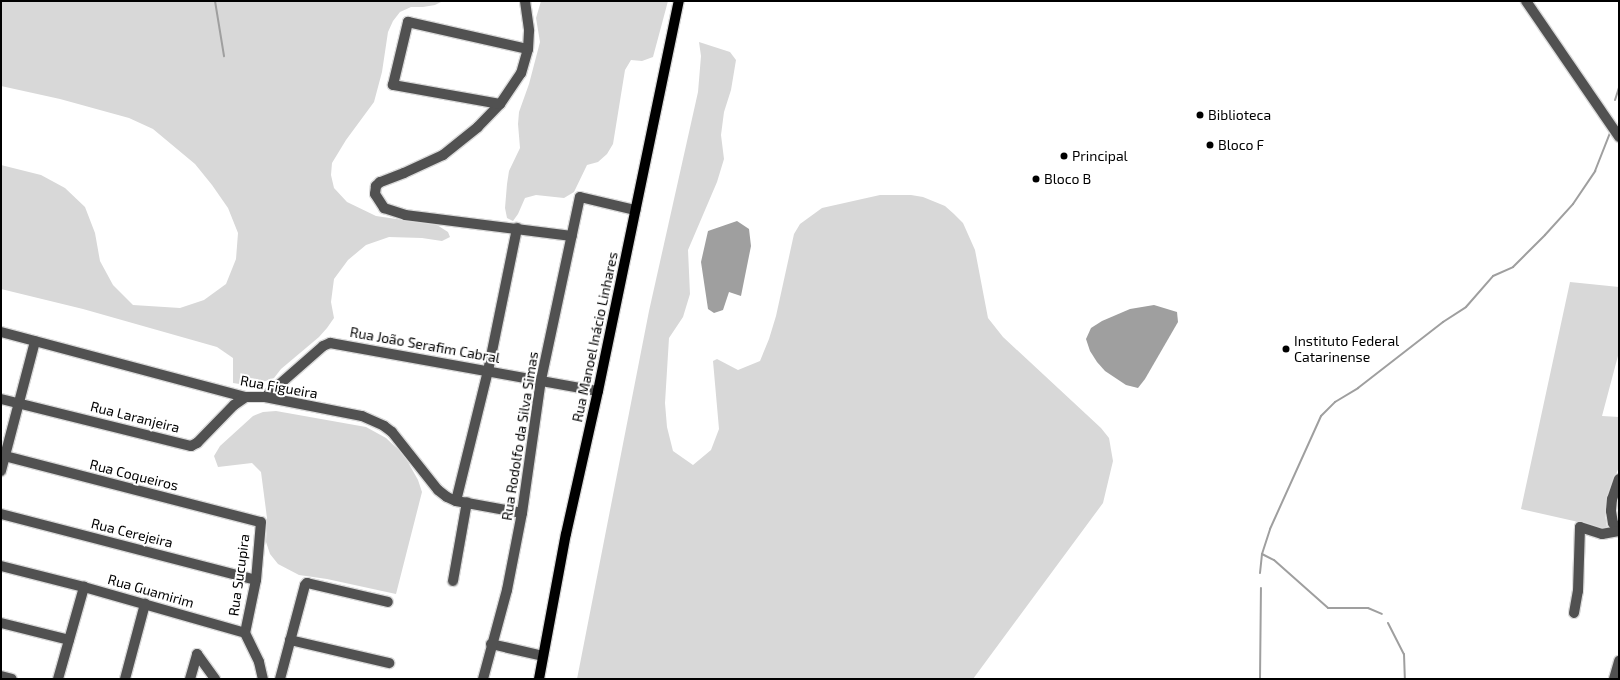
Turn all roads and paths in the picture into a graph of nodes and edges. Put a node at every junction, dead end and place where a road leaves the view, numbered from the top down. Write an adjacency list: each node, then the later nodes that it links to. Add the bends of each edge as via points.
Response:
1 (525, 1): 4 (street, via 529,31)
2 (679, 1): 7 (main road, Rua Manoel Inácio Linhares)
3 (1526, 1): 6 (street)
4 (528, 49): 5 (street, via 521,73); 5 (street, via 408,22 393,85)
5 (500, 104): 8 (street, via 478,127 443,155 380,182 375,191 380,204 396,213)
6 (1619, 137)
7 (636, 210): 9 (street, Rua Rodolfo da Silva Simas, via 580,198); 14 (main road, Rua Manoel Inácio Linhares)
8 (517, 228): 9 (street); 12 (street)
9 (572, 236): 13 (street, Rua Rodolfo da Silva Simas)
10 (1, 332): 11 (street, Rua Figueira)
11 (35, 341): 15 (street, Rua Figueira); 18 (street)
12 (488, 370): 13 (street, Rua João Serafim Cabral); 16 (street, Rua João Serafim Cabral, via 330,343 323,346); 22 (street)
13 (541, 380): 14 (street, Rua João Serafim Cabral); 24 (street, Rua Rodolfo da Silva Simas)
14 (598, 391): 40 (main road, Rua Manoel Inácio Linhares, via 566,534)
15 (246, 397): 16 (street, Rua Figueira); 18 (street, Rua Laranjeira, via 234,405 191,446)
16 (265, 397): 22 (street, Rua Figueira, via 362,416 384,426 399,440 438,490)
17 (1, 399): 18 (street, Rua Laranjeira)
18 (19, 403): 19 (street)
19 (3, 456): 20 (street); 26 (street, Rua Coqueiros)
20 (1, 471)
21 (1619, 479): 27 (street, via 1611,511 1613,523)
22 (456, 501): 23 (street, Rua Figueira)
23 (467, 502): 24 (street, Rua Figueira); 30 (street)
24 (522, 513): 39 (street, Rua Rodolfo da Silva Simas, via 506,590)
25 (1, 514): 29 (street, Rua Cerejeira)
26 (261, 522): 29 (street, Rua Sucupira)
27 (1619, 531): 34 (street, via 1602,534 1580,527 1578,591)
28 (1, 566): 31 (street, Rua Guamirim)
29 (256, 580): 36 (street, Rua Sucupira)
30 (452, 581)
31 (84, 586): 33 (street, Rua Guamirim); 37 (street)
32 (388, 602): 38 (street, via 307,583)
33 (145, 604): 36 (street, Rua Guamirim); 46 (street)
34 (1574, 613)
35 (1, 623): 37 (street)
36 (245, 633): 49 (street, via 259,662)
37 (69, 640): 45 (street)
38 (290, 640): 42 (street); 50 (street)
39 (491, 644): 40 (street); 51 (street, Rua Rodolfo da Silva Simas)
40 (543, 656): 52 (main road, Rua Manoel Inácio Linhares)
41 (1619, 661): 53 (street)
42 (389, 663)
43 (1, 676): 44 (street)
44 (12, 679)
45 (58, 679)
46 (125, 679)
47 (190, 679): 48 (street, via 196,654)
48 (215, 679)
49 (263, 679)
50 (280, 679)
51 (483, 679)
52 (539, 679)
53 (1614, 679)

